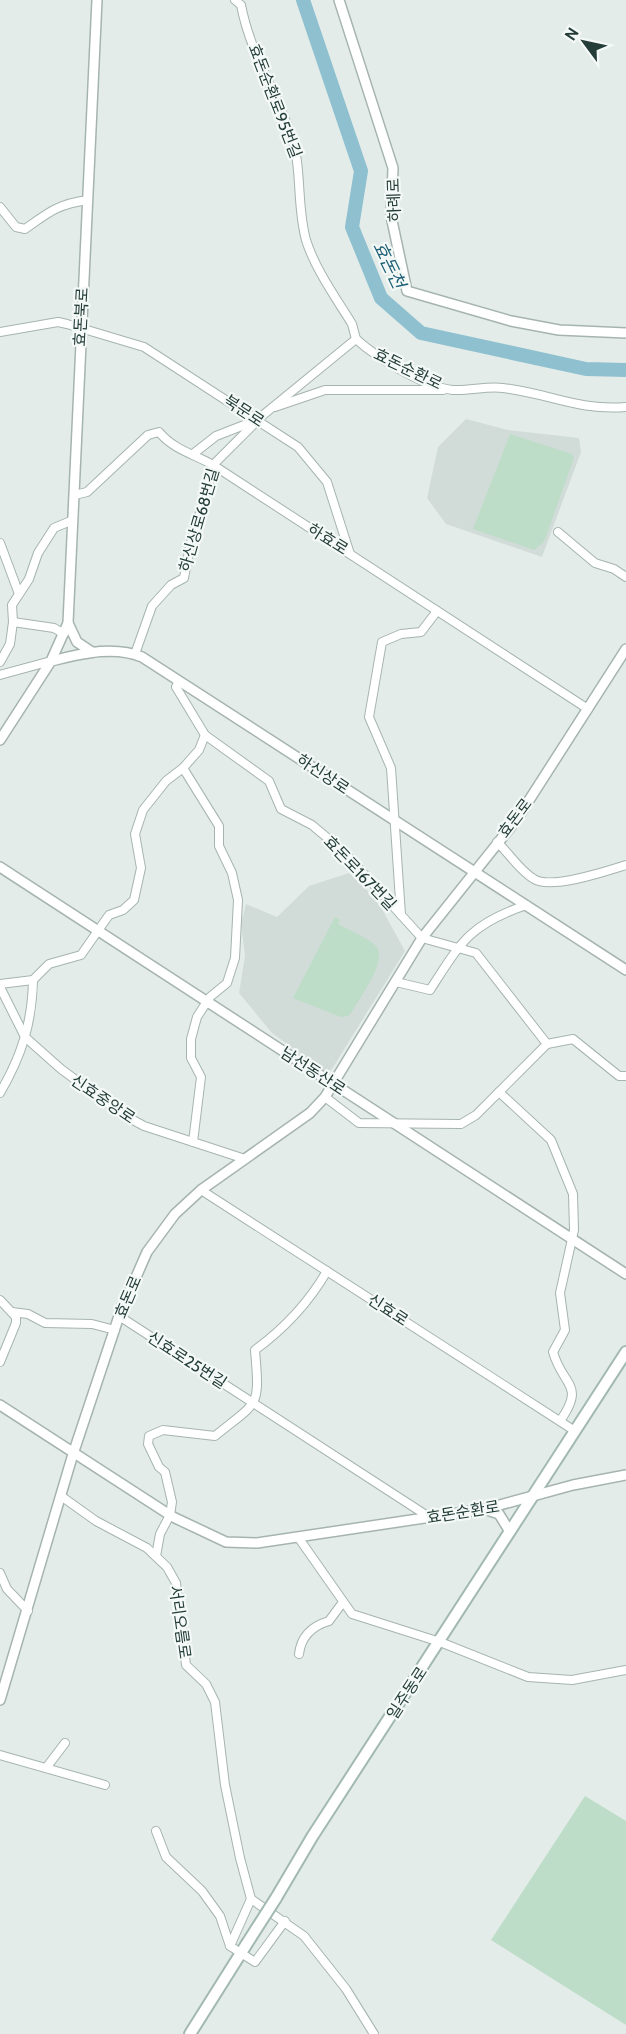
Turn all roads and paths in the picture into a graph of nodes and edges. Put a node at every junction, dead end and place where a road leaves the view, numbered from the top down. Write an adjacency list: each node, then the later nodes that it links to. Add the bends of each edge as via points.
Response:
1 (97, 0): 4 (street, 효돈북로)
2 (235, 0): 9 (street, 효돈순환로95번길, via 241,4 263,74 290,132 300,167 306,240 352,324)
3 (340, 0): 8 (street, 하례로, via 393,168 391,216 406,291 511,321 559,330)
4 (88, 200): 5 (street, via 49,210 26,229 16,227); 6 (street, 효돈북로)
5 (0, 207)
6 (80, 328): 7 (street, 북문로, via 58,322); 13 (street, 북문로, via 144,347); 16 (street, 효돈북로)
7 (0, 332)
8 (626, 333)
9 (356, 339): 10 (street, 효돈순환로, via 375,356); 12 (street, 효돈순환로)
10 (452, 390): 11 (street, 효돈순환로, via 504,388 589,408); 12 (street, via 325,390)
11 (626, 407)
12 (271, 409): 13 (street, 효돈순환로)
13 (257, 420): 14 (street, 효돈순환로, via 216,436); 15 (street, 하신상로68번길); 20 (street, 북문로, via 298,447 327,482)
14 (193, 454): 15 (street, 하효로); 16 (street, 하효로, via 174,448 154,431 87,492)
15 (213, 465): 20 (street, 하효로); 29 (street, 하신상로68번길, via 184,578 171,585 152,606)
16 (75, 495): 17 (street, 효돈북로)
17 (73, 520): 22 (street, via 54,528); 25 (street, 효돈북로)
18 (558, 532): 21 (street, via 595,563)
19 (0, 543): 22 (street)
20 (350, 554): 23 (street, 하효로)
21 (626, 578)
22 (19, 594): 24 (street, via 12,605)
23 (437, 611): 34 (street, 하효로); 38 (street, 효돈로167번길, via 421,632 401,634 382,642 369,717 391,768)
24 (13, 622): 26 (street, via 54,628); 31 (street, via 10,644)
25 (68, 623): 26 (street, 효돈북로); 28 (street, via 78,642)
26 (64, 634): 30 (street)
27 (626, 649): 34 (street, 효돈로)
28 (92, 652): 29 (street, 하신상로); 30 (street, 하신상로)
29 (135, 654): 33 (street, 하신상로)
30 (51, 661): 32 (street, 하신상로); 36 (street)
31 (0, 662)
32 (0, 675)
33 (179, 681): 35 (street, 효돈로167번길, via 176,687); 38 (street, 하신상로)
34 (588, 709): 39 (street, 효돈로, via 517,819)
35 (205, 735): 37 (street, via 199,750); 44 (street, 효돈로167번길, via 269,781 282,808 312,825 344,852)
36 (0, 740)
37 (183, 768): 45 (street, via 166,781 143,810 135,834 141,868 134,900 109,915); 52 (street, via 219,826 219,846 232,873 238,900 235,958 227,983)
38 (394, 820): 42 (street, 하신상로); 44 (street, 효돈로167번길)
39 (497, 842): 40 (street, via 533,879 543,883); 42 (street, 효돈로)
40 (626, 865)
41 (0, 867): 45 (street, 남선동산로)
42 (473, 872): 43 (street, 하신상로); 46 (street, 효돈로)
43 (526, 905): 47 (street, via 472,930); 48 (street, 하신상로)
44 (401, 916): 46 (street, 효돈로167번길)
45 (97, 930): 49 (street, via 81,955 49,964); 52 (street, 남선동산로)
46 (422, 938): 47 (street); 50 (street, 효돈로)
47 (458, 948): 50 (street, via 430,990); 54 (street, via 476,953)
48 (626, 970)
49 (33, 980): 51 (street); 53 (street)
50 (396, 982): 56 (street, 효돈로)
51 (0, 985): 53 (street, 신효중앙로)
52 (207, 1002): 56 (street, 남선동산로); 61 (street, via 197,1017 191,1040 191,1058 201,1077)
53 (25, 1037): 58 (street); 61 (street, 신효중앙로, via 122,1114 144,1126)
54 (547, 1044): 55 (street, via 573,1039 619,1076); 57 (street)
55 (626, 1076)
56 (333, 1084): 59 (street, 효돈로); 60 (street, 남선동산로)
57 (499, 1092): 60 (street, via 476,1115 460,1124); 64 (street, via 551,1140 573,1194)
58 (0, 1093)
59 (325, 1097): 60 (street, via 359,1123); 62 (street, 효돈로, via 310,1113)
60 (398, 1124): 64 (street, 남선동산로)
61 (193, 1142): 62 (street, 신효중앙로)
62 (246, 1159): 63 (street, 효돈로)
63 (201, 1190): 65 (street, 신효로); 69 (street, 효돈로, via 175,1214 147,1252)
64 (573, 1240): 66 (street, 남선동산로); 75 (street, via 560,1293 565,1330 553,1352 572,1388 573,1402)
65 (327, 1271): 73 (street, via 296,1316 255,1350 259,1392); 75 (street, 신효로)
66 (626, 1274)
67 (0, 1300): 68 (street)
68 (12, 1312): 70 (street, via 28,1314 45,1323 92,1324); 72 (street, via 16,1323)
69 (119, 1316): 70 (street, 효돈로); 73 (street, 신효로25번길)
70 (115, 1330): 77 (street, 효돈로)
71 (626, 1352): 76 (main road, 일주동로)
72 (0, 1362)
73 (254, 1404): 82 (street, via 215,1436 163,1430 149,1436 148,1444 165,1472 172,1502); 83 (street, 신효로25번길)
74 (0, 1405): 77 (street, 효돈순환로)
75 (560, 1421): 76 (street, 신효로)
76 (575, 1431): 80 (main road, 일주동로)
77 (73, 1454): 79 (street, 효돈로); 82 (street, 효돈순환로)
78 (626, 1475): 80 (street, 효돈순환로)
79 (61, 1496): 86 (street, 서리오름로); 89 (street, 효돈로)
80 (531, 1498): 81 (street, 효돈순환로); 84 (main road, 일주동로)
81 (484, 1509): 83 (street, 효돈순환로); 84 (street, via 499,1514)
82 (170, 1515): 85 (street, 효돈순환로, via 226,1542 257,1543); 86 (street, via 160,1534)
83 (429, 1517): 85 (street, 효돈순환로)
84 (510, 1532): 90 (main road, 일주동로)
85 (298, 1537): 88 (street)
86 (156, 1556): 99 (street, 서리오름로, via 176,1583 186,1665 206,1684 215,1702 225,1785)
87 (0, 1574): 89 (street, via 7,1589)
88 (343, 1602): 90 (street, via 352,1614); 91 (street, via 329,1621 317,1624 301,1642)
89 (28, 1611): 93 (street, 효돈로)
90 (440, 1642): 92 (street, via 528,1677 572,1680); 102 (main road, 일주동로, bridge)
91 (299, 1654)
92 (626, 1670)
93 (0, 1700)
94 (65, 1743): 96 (street)
95 (0, 1755): 96 (street)
96 (46, 1768): 97 (street)
97 (105, 1785)
98 (156, 1831): 101 (street, via 166,1857 202,1891 220,1916)
99 (251, 1899): 100 (street); 101 (street)
100 (285, 1920): 102 (street, via 255,1962); 104 (street, via 304,1936 346,1989)
101 (230, 1946): 102 (street)
102 (244, 1949): 103 (main road, 일주동로)
103 (190, 2034)
104 (374, 2034)

